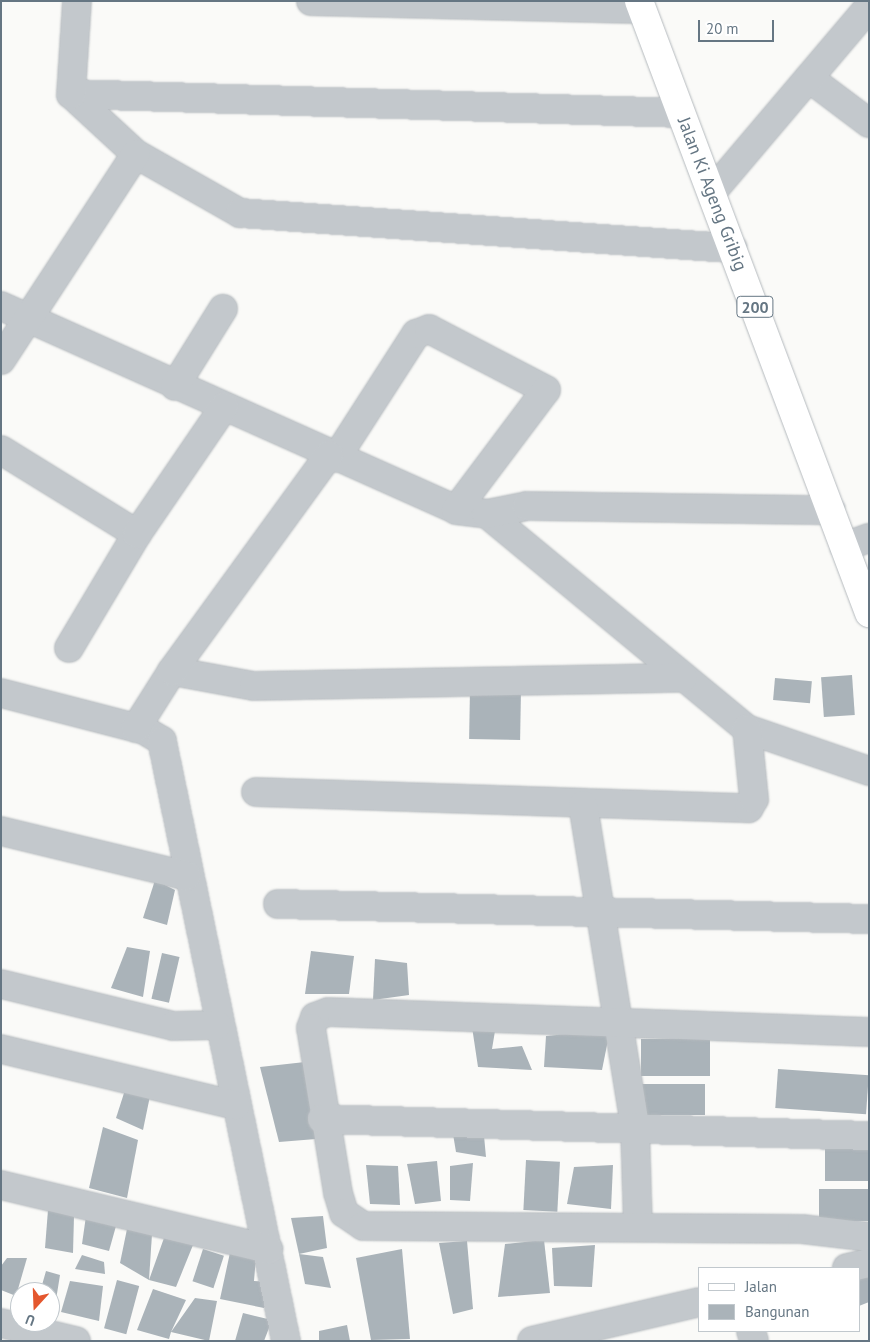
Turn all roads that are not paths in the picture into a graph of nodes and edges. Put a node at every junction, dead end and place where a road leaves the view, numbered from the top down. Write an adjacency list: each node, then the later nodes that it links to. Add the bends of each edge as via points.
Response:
1 (77, 1): 6 (street)
2 (311, 1): 3 (street)
3 (640, 5): 7 (main road, Jalan Ki Ageng Gribig / 200)
4 (869, 7): 5 (street)
5 (809, 78): 8 (street); 10 (street)
6 (71, 94): 7 (street); 9 (street)
7 (681, 113): 10 (main road, Jalan Ki Ageng Gribig / 200)
8 (869, 123)
9 (136, 154): 11 (street, via 240,213); 14 (street)
10 (712, 192): 11 (main road, Jalan Ki Ageng Gribig / 200)
11 (733, 248): 21 (main road, Jalan Ki Ageng Gribig / 200)
12 (1, 306): 14 (street)
13 (223, 309): 16 (street)
14 (28, 318): 15 (street); 16 (street)
15 (1, 360)
16 (176, 386): 17 (street)
17 (224, 407): 19 (street); 23 (street)
18 (1, 450): 23 (street)
19 (333, 456): 20 (street); 20 (street, via 416,334 429,330 546,390); 27 (street)
20 (456, 510): 22 (street)
21 (831, 510): 22 (street, via 527,506); 24 (main road, Jalan Ki Ageng Gribig / 200)
22 (487, 514): 28 (street)
23 (137, 534): 26 (street)
24 (857, 542): 25 (main road, Jalan Ki Ageng Gribig / 200)
25 (869, 613)
26 (69, 648)
27 (172, 671): 28 (street, via 254,686); 30 (street)
28 (683, 678): 31 (street)
29 (1, 693): 30 (street)
30 (136, 728): 36 (street, via 159,736 164,747)
31 (747, 729): 32 (street); 34 (street, via 754,799 749,808)
32 (869, 771)
33 (256, 792): 34 (street)
34 (583, 805): 38 (street)
35 (1, 831): 36 (street)
36 (187, 876): 41 (street)
37 (278, 904): 38 (street)
38 (603, 912): 39 (street); 42 (street)
39 (869, 920)
40 (1, 984): 41 (street, via 174,1026)
41 (217, 1026): 45 (street)
42 (621, 1026): 43 (street); 46 (street, via 320,1014 311,1028); 47 (street)
43 (869, 1032)
44 (1, 1049): 45 (street)
45 (235, 1105): 52 (street)
46 (322, 1119): 47 (street); 50 (street, via 344,1214 363,1226)
47 (634, 1127): 48 (street); 50 (street)
48 (869, 1136)
49 (1, 1185): 52 (street)
50 (638, 1227): 51 (street, via 802,1229)
51 (869, 1237)
52 (268, 1250): 58 (street)
53 (869, 1263): 54 (street)
54 (851, 1267)
55 (698, 1302): 59 (street)
56 (1, 1323): 57 (street)
57 (76, 1341)
58 (286, 1341)
59 (532, 1341)

